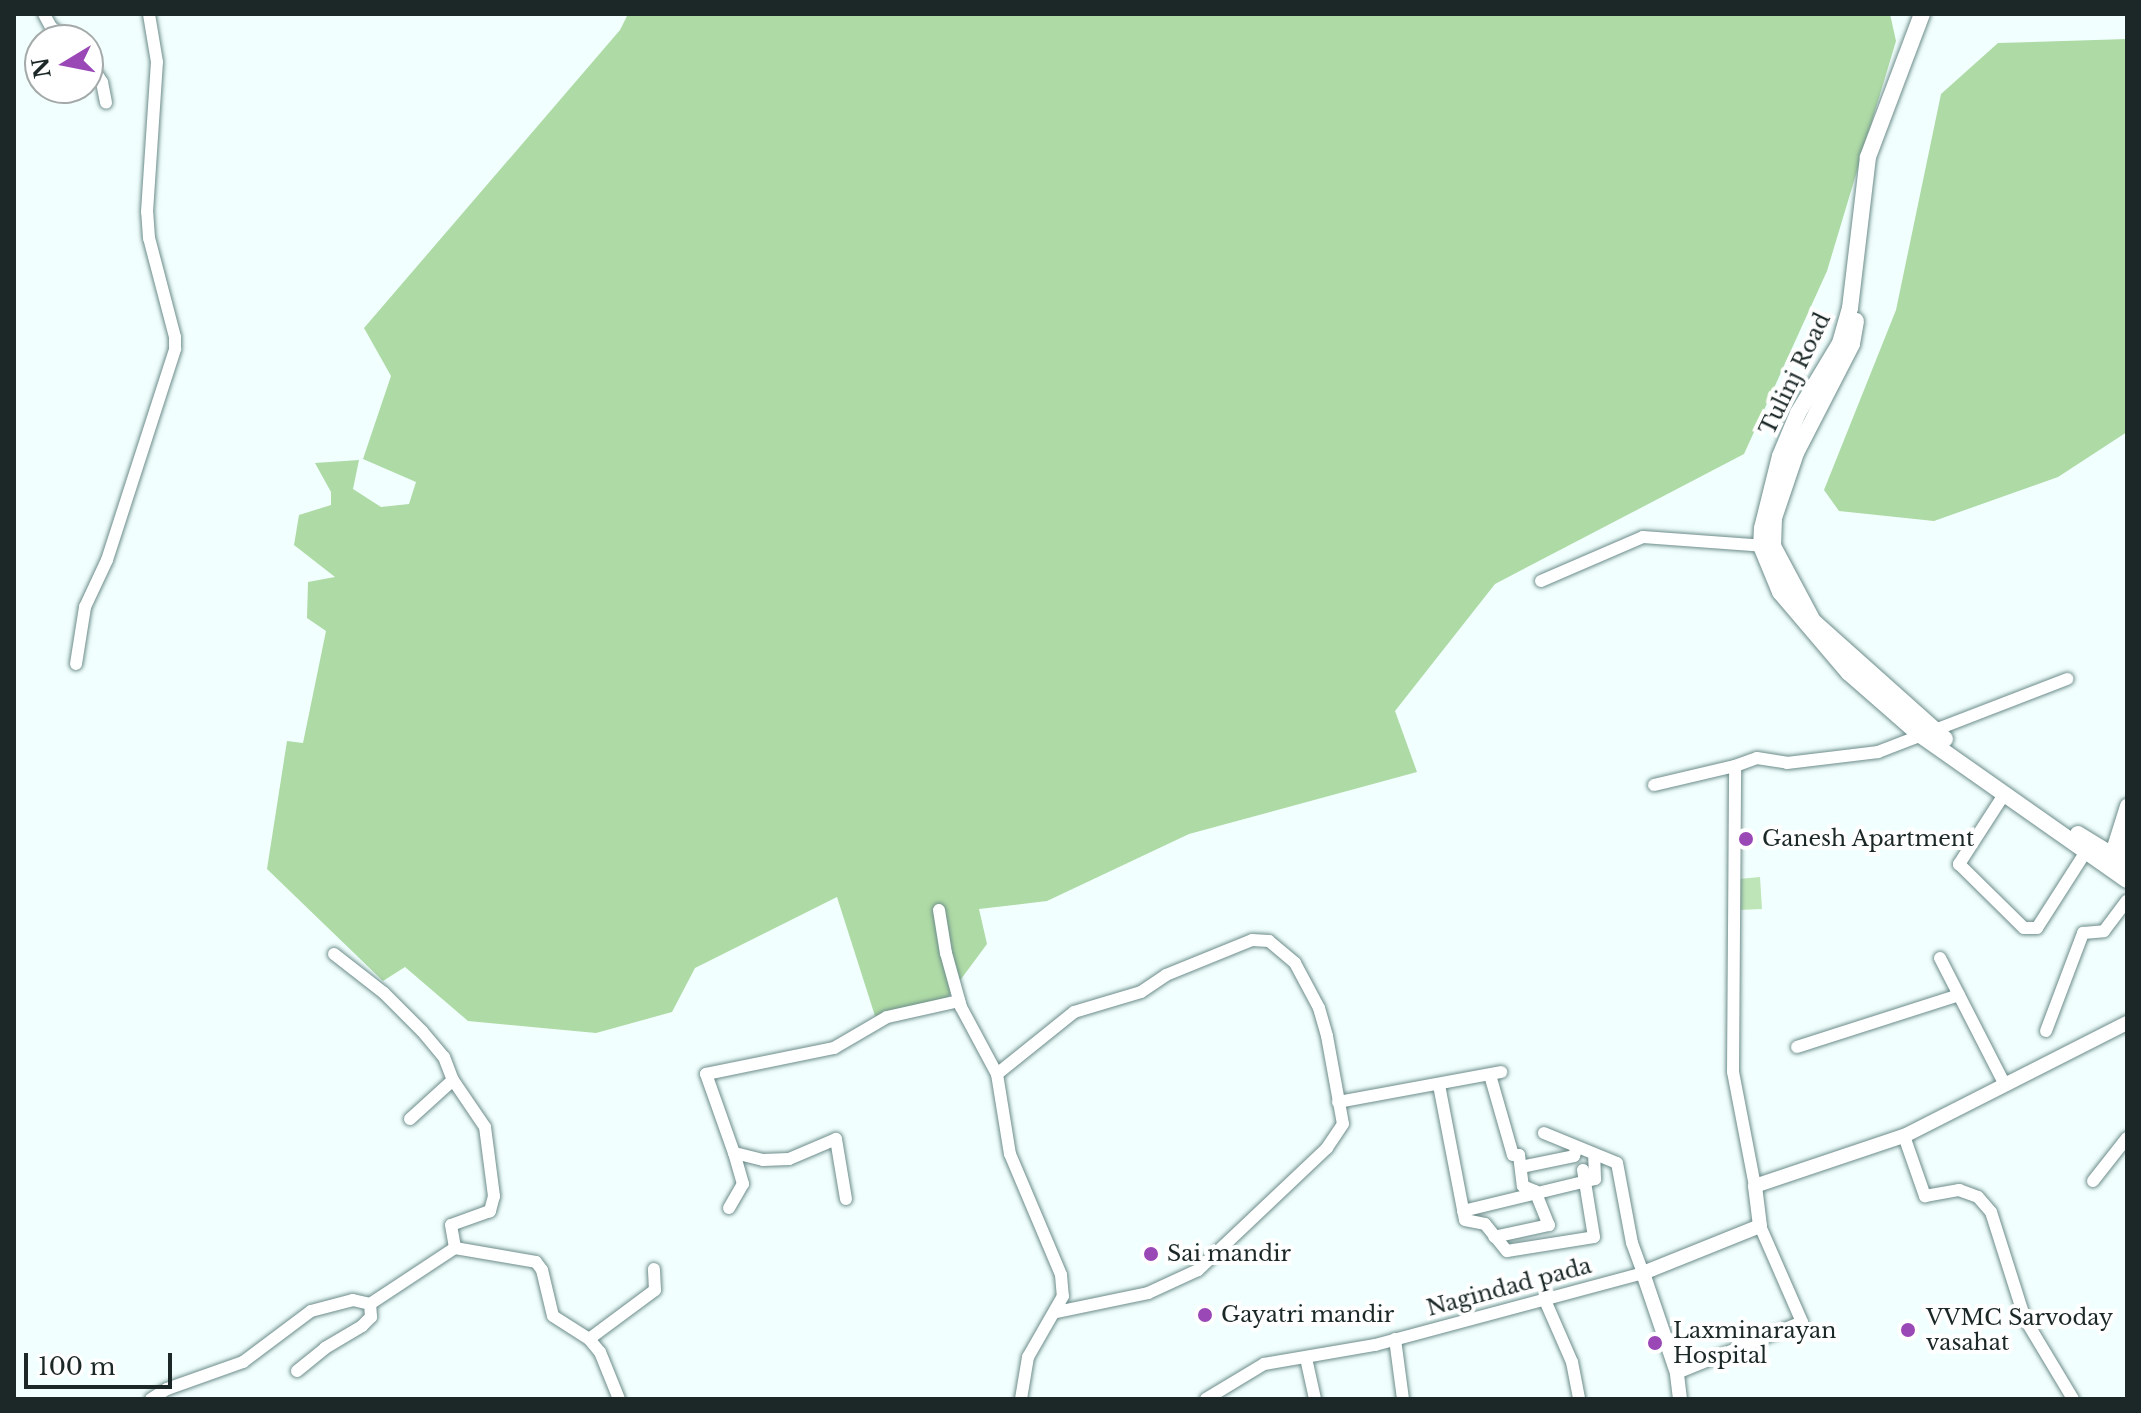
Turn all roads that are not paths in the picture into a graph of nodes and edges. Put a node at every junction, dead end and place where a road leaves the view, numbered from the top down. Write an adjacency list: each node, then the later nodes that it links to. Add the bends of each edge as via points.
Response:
1 (149, 14): 8 (street, via 157,62 149,238 175,349 107,560 85,607)
2 (1922, 14): 6 (main road, Tulinj Road, via 1868,157 1850,308 1840,343 1798,413 1780,456 1762,528)
3 (1929, 14): 6 (main road, Tulinj Road, via 1880,147 1852,344 1796,453)
4 (104, 92): 5 (street)
5 (106, 103)
6 (1767, 546): 7 (street, via 1643,537); 10 (main road, via 1813,621)
7 (1541, 581)
8 (76, 664)
9 (2067, 679): 10 (street)
10 (1925, 731): 11 (street, via 1868,754 1787,763 1757,758); 13 (main road); 16 (main road)
11 (1735, 766): 12 (street); 42 (street, via 1733,1072)
12 (1654, 785)
13 (2005, 793): 16 (main road); 16 (street, via 1959,864 2024,928 2037,928)
14 (2127, 806): 17 (street)
15 (2127, 842): 17 (street)
16 (2088, 848): 17 (main road)
17 (2119, 866)
18 (2127, 901): 25 (street, via 2104,931 2083,933)
19 (939, 910): 23 (street)
20 (334, 954): 28 (street, via 422,1031 444,1057)
21 (1940, 958): 22 (street)
22 (1959, 995): 26 (street); 30 (street)
23 (959, 1001): 27 (street); 37 (street, via 887,1017 834,1048 706,1074)
24 (2127, 1023): 30 (street)
25 (2046, 1031)
26 (1797, 1047)
27 (997, 1074): 31 (street, via 1074,1012 1141,992 1166,975 1252,940 1269,941 1295,963 1319,1008); 54 (street, via 1010,1154 1061,1275 1063,1296)
28 (453, 1080): 32 (street); 49 (street, via 485,1127 494,1196 490,1211 451,1225)
29 (1439, 1085): 31 (street); 39 (street, via 1495,1074 1513,1155 1519,1155); 46 (street)
30 (2005, 1085): 34 (street)
31 (1338, 1102): 54 (street, via 1343,1124 1339,1134 1198,1270 1148,1293)
32 (410, 1119)
33 (1544, 1133): 36 (street)
34 (1904, 1136): 42 (street); 68 (street, via 1925,1196 1959,1190 1978,1197 1991,1212 2025,1319)
35 (2127, 1138): 41 (street)
36 (1577, 1147): 38 (street); 39 (street, via 1574,1156)
37 (734, 1153): 44 (street, via 789,1159 836,1139); 45 (street, via 743,1184)
38 (1594, 1154): 40 (street, via 1595,1179); 51 (street, via 1617,1163)
39 (1521, 1167): 43 (street, via 1523,1186)
40 (1584, 1176): 43 (street); 48 (street, via 1594,1237 1507,1251)
41 (2093, 1181)
42 (1755, 1186): 47 (street)
43 (1535, 1191): 46 (street); 48 (street, via 1549,1225)
44 (846, 1199)
45 (729, 1208)
46 (1463, 1211): 48 (street, via 1465,1220 1485,1224)
47 (1760, 1226): 51 (street); 59 (street, via 1802,1322)
48 (1494, 1237)
49 (455, 1248): 53 (street); 55 (street, via 536,1262 553,1316)
50 (654, 1269): 55 (street, via 655,1290)
51 (1643, 1273): 52 (street, Nagindad pada); 59 (street)
52 (1544, 1298): 56 (street, Nagindad pada); 66 (street, via 1572,1362)
53 (370, 1304): 58 (street, via 371,1317 362,1326); 60 (street, via 353,1300 311,1311 243,1362)
54 (1056, 1312): 62 (street, via 1028,1357)
55 (589, 1339): 61 (street, via 600,1352)
56 (1395, 1339): 57 (street, Nagindad pada); 65 (street)
57 (1306, 1358): 63 (street, Nagindad pada, via 1264,1364); 64 (street)
58 (297, 1371)
59 (1677, 1373): 67 (street)
60 (151, 1399)
61 (619, 1399)
62 (1021, 1399)
63 (1206, 1399)
64 (1315, 1399)
65 (1403, 1399)
66 (1579, 1399)
67 (1680, 1399)
68 (2073, 1399)

